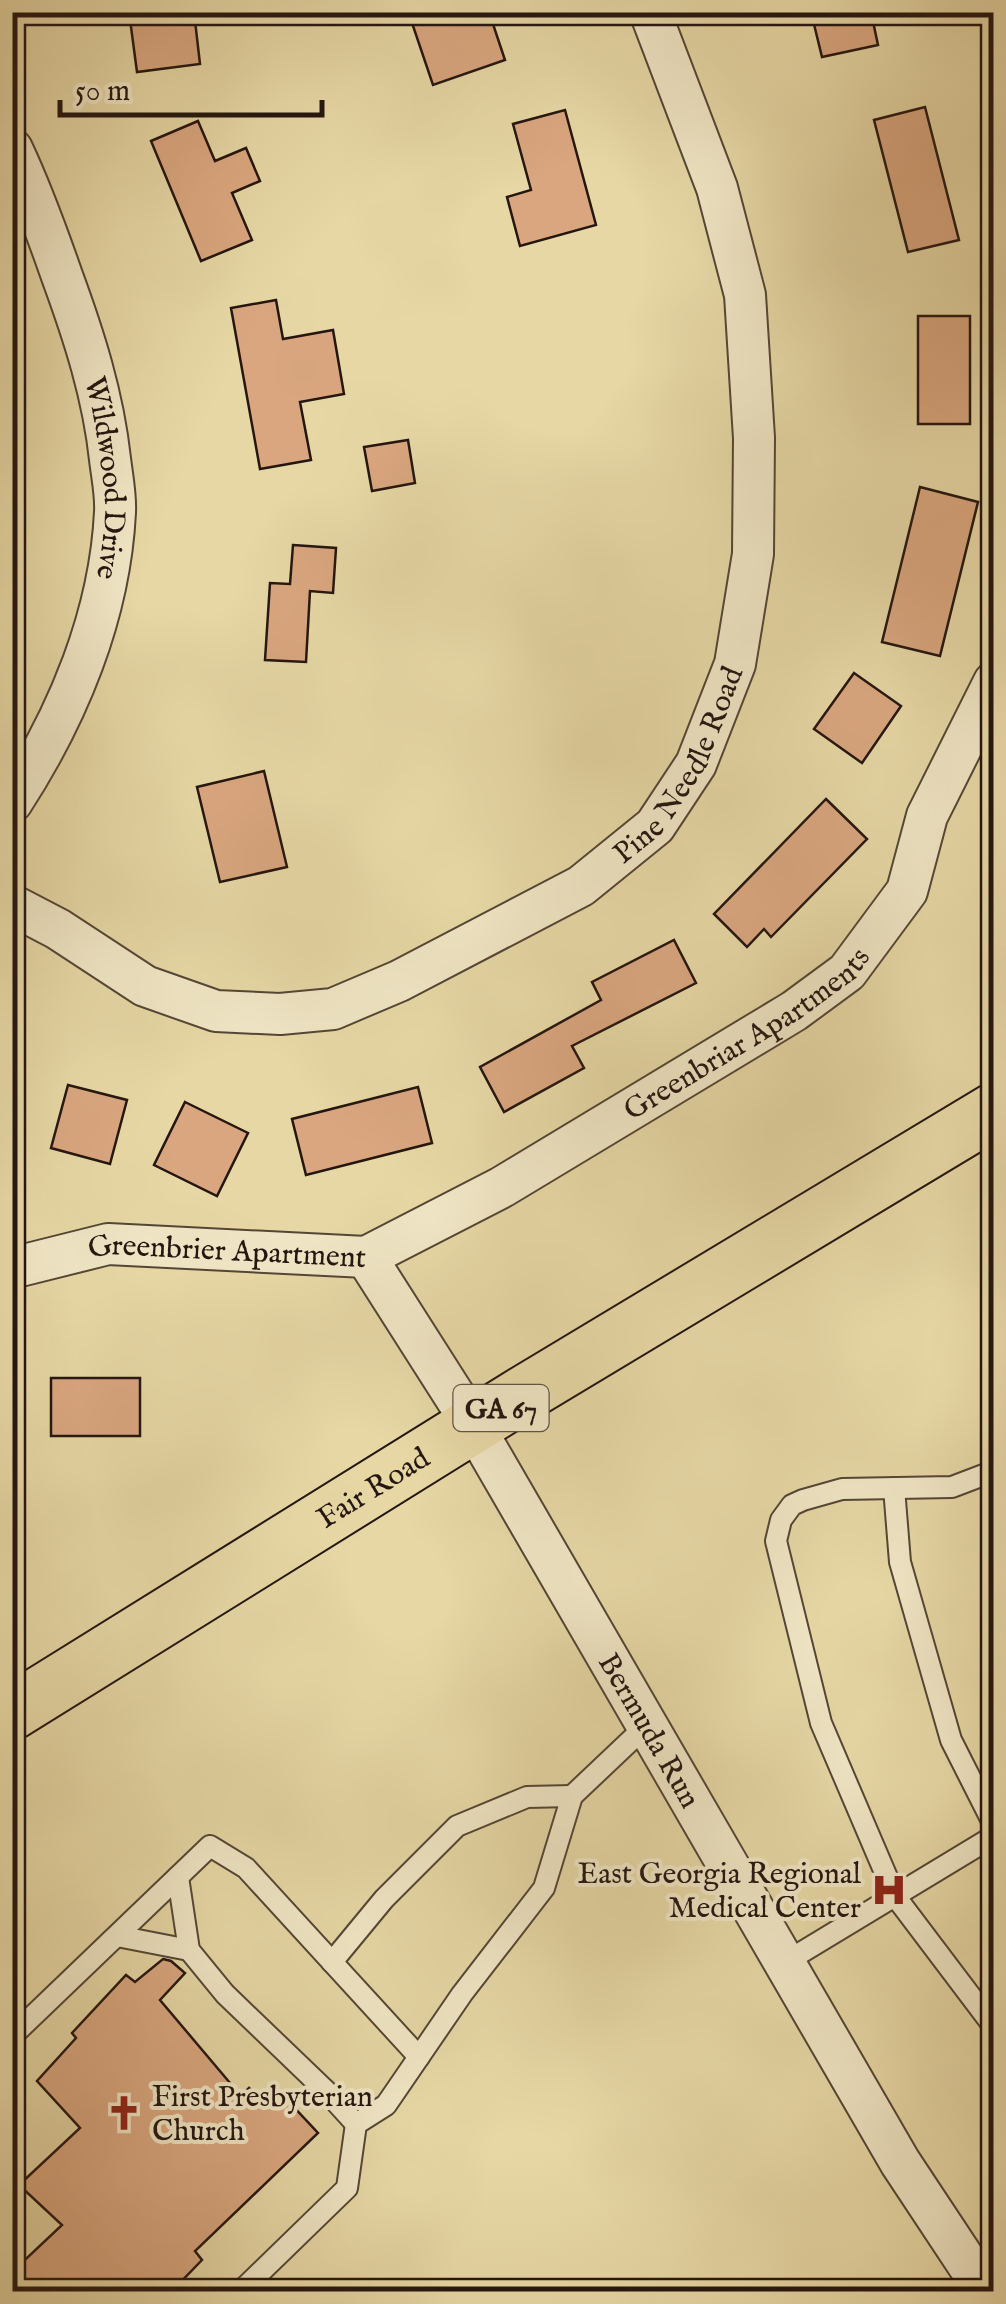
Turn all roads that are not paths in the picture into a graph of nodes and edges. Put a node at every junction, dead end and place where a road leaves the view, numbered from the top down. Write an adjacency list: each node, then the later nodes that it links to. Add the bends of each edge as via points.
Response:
1 (650, 12): 5 (street, Pine Needle Road, via 717,188 745,295 754,438 753,554 735,664 696,764 655,826 582,886 334,1009 216,1012 145,986)
2 (12, 149): 4 (street, Wildwood Drive, via 100,392 116,509 105,588 78,679)
3 (994, 682): 7 (street, Greenbriar Apartments, via 927,816 906,891 847,972 794,1012 502,1187)
4 (12, 802)
5 (12, 905)
6 (994, 1111): 9 (main road, Fair Road / GA 67)
7 (366, 1257): 8 (street, Greenbrier Apartment, via 108,1244); 9 (street, Greenbrier Apartment)
8 (12, 1268)
9 (474, 1424): 12 (main road, Fair Road / GA 67); 13 (street, Bermuda Run)
10 (993, 1472): 11 (lane, via 952,1487)
11 (894, 1488): 15 (lane, via 900,1562 951,1740); 18 (lane, via 842,1489 792,1506 776,1541 821,1722)
12 (12, 1712)
13 (647, 1725): 14 (lane); 22 (street, Bermuda Run)
14 (572, 1796): 21 (lane, via 528,1797 456,1826); 25 (lane, via 544,1888)
15 (994, 1826)
16 (994, 1836): 18 (lane)
17 (178, 1877): 19 (lane); 20 (lane); 21 (lane, via 210,1846 246,1868)
18 (895, 1896): 22 (lane); 23 (lane)
19 (117, 1936): 20 (lane); 24 (lane)
20 (190, 1950): 26 (lane, via 225,1994)
21 (332, 1962): 25 (lane)
22 (784, 1963): 28 (street, Bermuda Run, via 900,2162)
23 (994, 2027)
24 (12, 2036)
25 (420, 2056): 26 (lane, via 386,2105)
26 (356, 2124): 27 (lane, via 347,2188)
27 (240, 2292)
28 (986, 2292)

